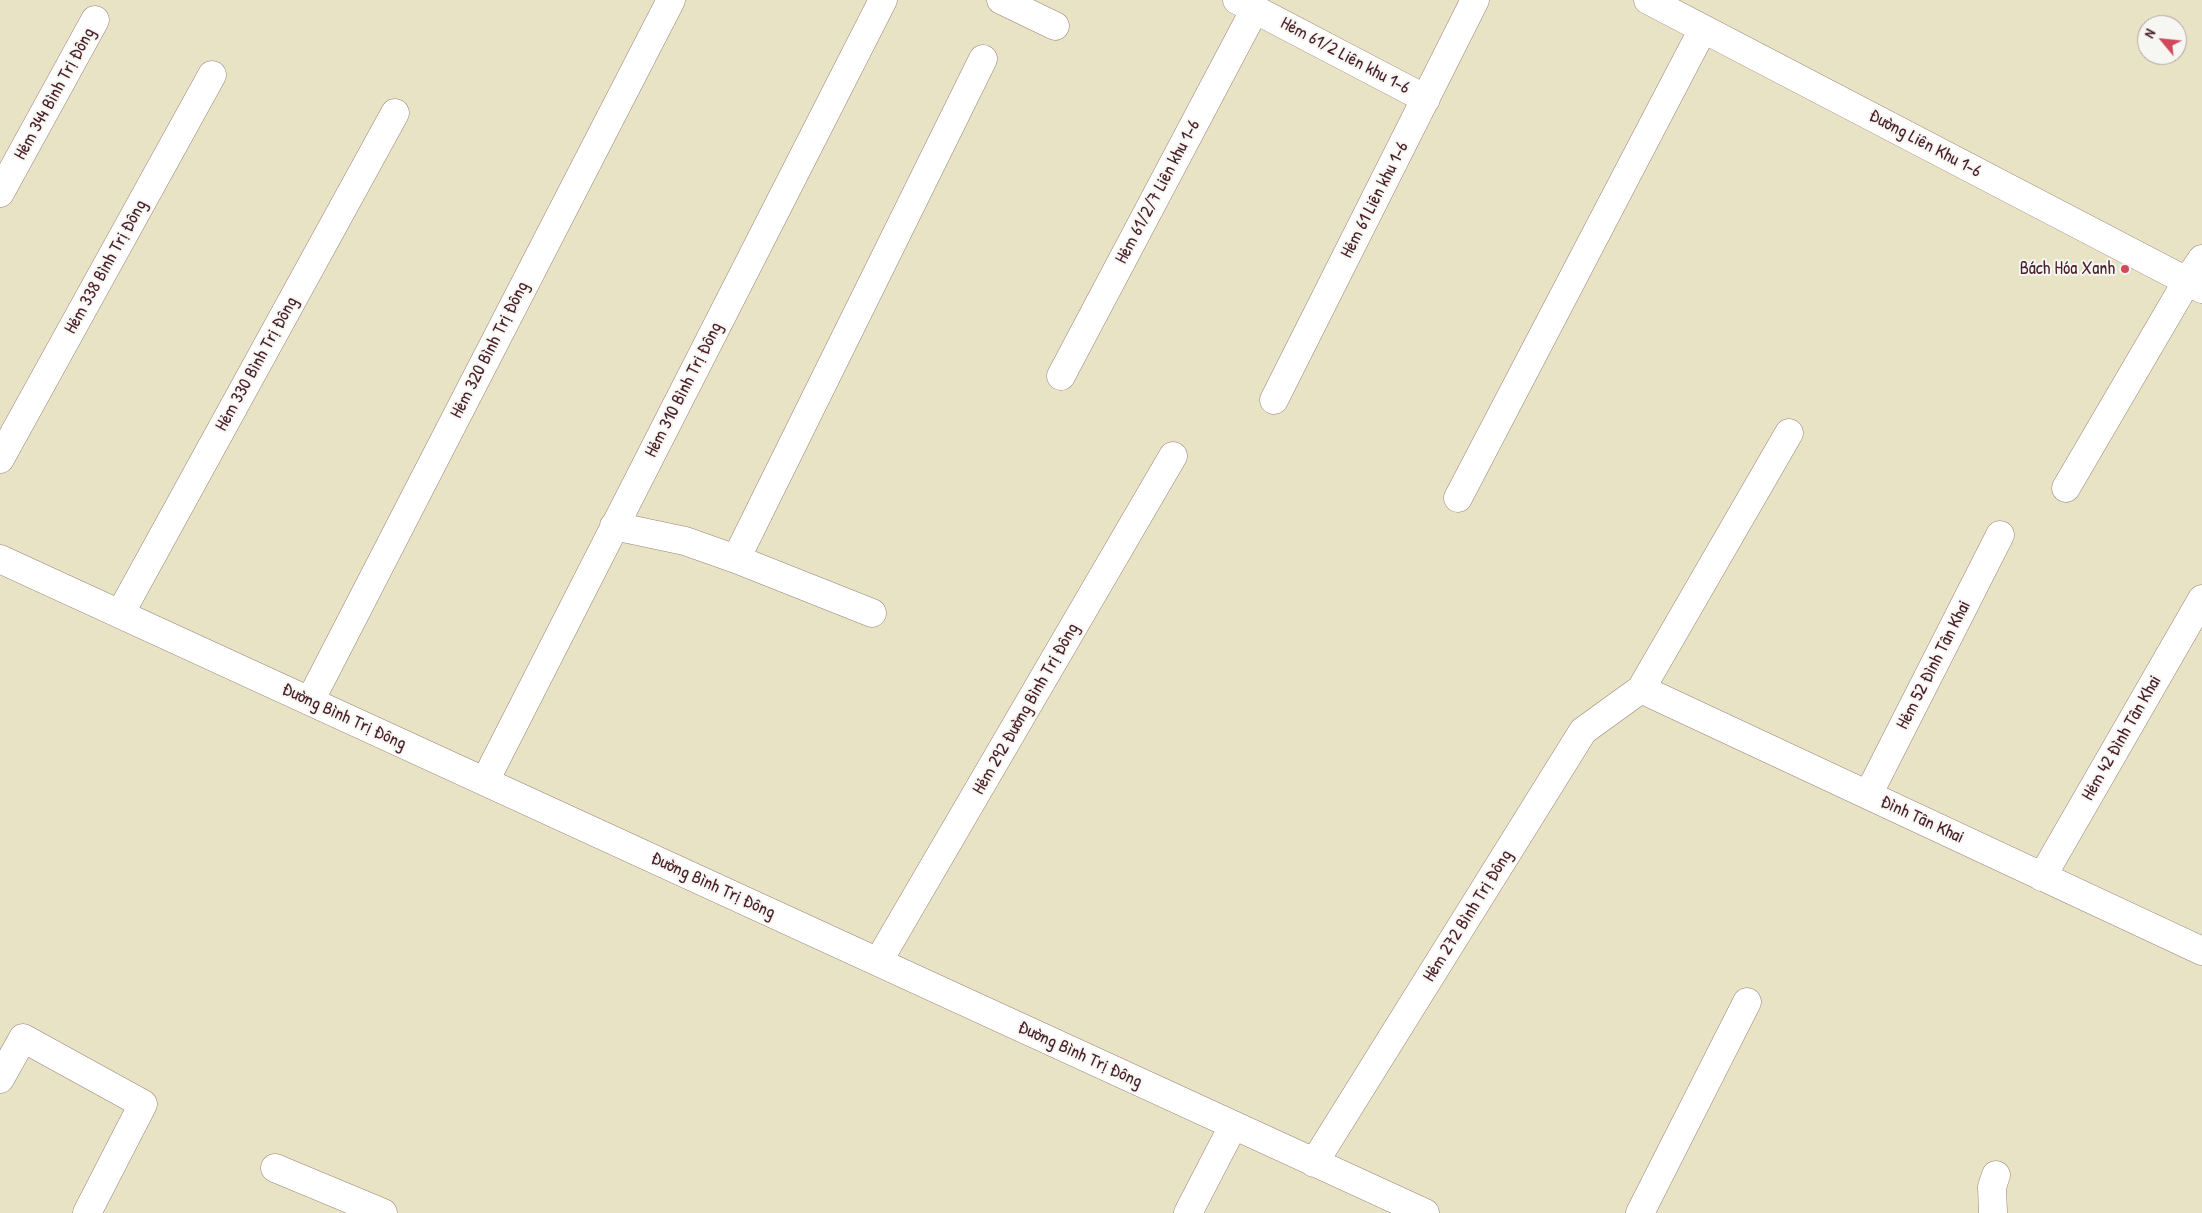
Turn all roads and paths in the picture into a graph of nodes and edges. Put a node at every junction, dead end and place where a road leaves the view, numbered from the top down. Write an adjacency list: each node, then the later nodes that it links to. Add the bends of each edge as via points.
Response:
1 (671, 0): 32 (street, Hẻm 320 Bình Trị Đông)
2 (883, 0): 24 (street, Hẻm 310 Bình Trị Đông)
3 (1001, 0): 8 (street)
4 (1475, 0): 12 (street, Hẻm 61 Liên khu 1-6)
5 (1648, 0): 9 (street, Đường Liên Khu 1-6)
6 (1246, 4): 12 (street, Hẻm 61/2 Liên khu 1-6); 17 (street, Hẻm 61/2/7 Liên khu 1-6)
7 (95, 20): 14 (street, Hẻm 344 Bình Trị Đông)
8 (1055, 26)
9 (1703, 29): 16 (street, Đường Liên Khu 1-6); 23 (street)
10 (983, 59): 27 (street)
11 (212, 74): 21 (street, Hẻm 338 Bình Trị Đông)
12 (1426, 99): 18 (street, Hẻm 61 Liên khu 1-6)
13 (394, 113): 30 (street, Hẻm 330 Bình Trị Đông)
14 (0, 193)
15 (2202, 259): 16 (street)
16 (2194, 285): 22 (street)
17 (1061, 376)
18 (1274, 400)
19 (1789, 433): 31 (street)
20 (1173, 456): 37 (street, Hẻm 292 Đường Bình Trị Đông)
21 (0, 459)
22 (2066, 488)
23 (1458, 498)
24 (614, 526): 27 (street, via 685,541); 33 (street, Hẻm 310 Bình Trị Đông)
25 (2000, 535): 34 (street, Hẻm 52 Đình Tân Khai)
26 (0, 559): 30 (street, Đường Bình Trị Đông)
27 (736, 559): 29 (street)
28 (2202, 599): 35 (street, Hẻm 42 Đình Tân Khai)
29 (872, 613)
30 (120, 614): 32 (street, Đường Bình Trị Đông)
31 (1642, 689): 34 (street, Đình Tân Khai); 41 (street, Hẻm 272 Bình Trị Đông, via 1583,731)
32 (310, 701): 33 (street, Đường Bình Trị Đông)
33 (485, 781): 37 (street, Đường Bình Trị Đông)
34 (1868, 795): 35 (street, Đình Tân Khai)
35 (2042, 876): 36 (street, Đình Tân Khai)
36 (2202, 951)
37 (878, 962): 40 (street, Đường Bình Trị Đông)
38 (1747, 1002): 48 (street)
39 (0, 1079): 44 (street, via 23,1038 143,1104)
40 (1233, 1126): 41 (street, Đường Bình Trị Đông); 46 (street)
41 (1314, 1162): 47 (street, Đường Bình Trị Đông)
42 (275, 1168): 45 (street)
43 (1996, 1175): 49 (street, via 1992,1187)
44 (87, 1213)
45 (383, 1213)
46 (1188, 1213)
47 (1425, 1213)
48 (1640, 1213)
49 (1993, 1213)

